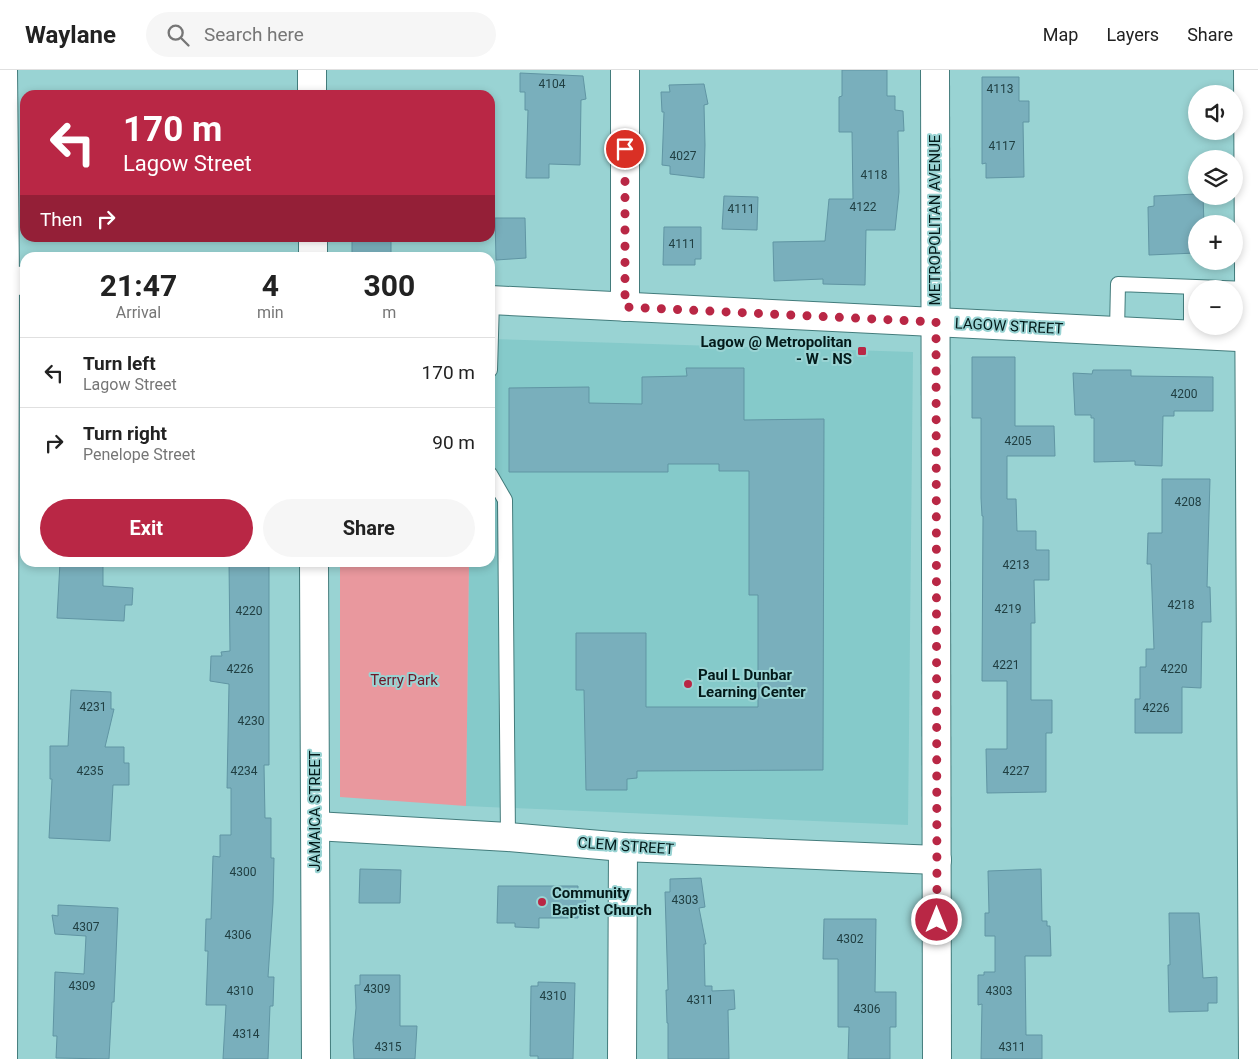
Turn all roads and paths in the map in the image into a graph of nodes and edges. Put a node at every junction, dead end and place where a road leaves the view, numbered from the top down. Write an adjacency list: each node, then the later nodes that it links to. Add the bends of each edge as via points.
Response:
1 (3, 70): 7 (street)
2 (312, 70): 6 (street)
3 (625, 70): 12 (street)
4 (935, 70): 13 (street, METROPOLITAN AVENUE)
5 (1248, 70): 10 (street)
6 (312, 90)
7 (10, 280): 24 (street)
8 (1188, 287): 14 (lane, via 1118,284)
9 (1243, 289): 10 (lane)
10 (1248, 289): 17 (street)
11 (495, 300): 12 (street, LAGOW STREET)
12 (625, 307): 13 (street, LAGOW STREET)
13 (936, 322): 14 (street, LAGOW STREET); 23 (street, METROPOLITAN AVENUE)
14 (1117, 331): 15 (street, LAGOW STREET)
15 (1188, 334)
16 (1212, 335): 17 (street, LAGOW STREET)
17 (1253, 337): 29 (street)
18 (495, 483): 21 (lane, via 505,500)
19 (314, 567): 20 (street, JAMAICA STREET)
20 (315, 826): 21 (street, CLEM STREET); 26 (street, JAMAICA STREET)
21 (508, 837): 22 (street, CLEM STREET)
22 (622, 847): 23 (street, CLEM STREET); 27 (street)
23 (937, 860): 28 (street, METROPOLITAN AVENUE)
24 (1, 974): 25 (street)
25 (3, 1059)
26 (316, 1059)
27 (622, 1059)
28 (937, 1059)
29 (1253, 1059)

